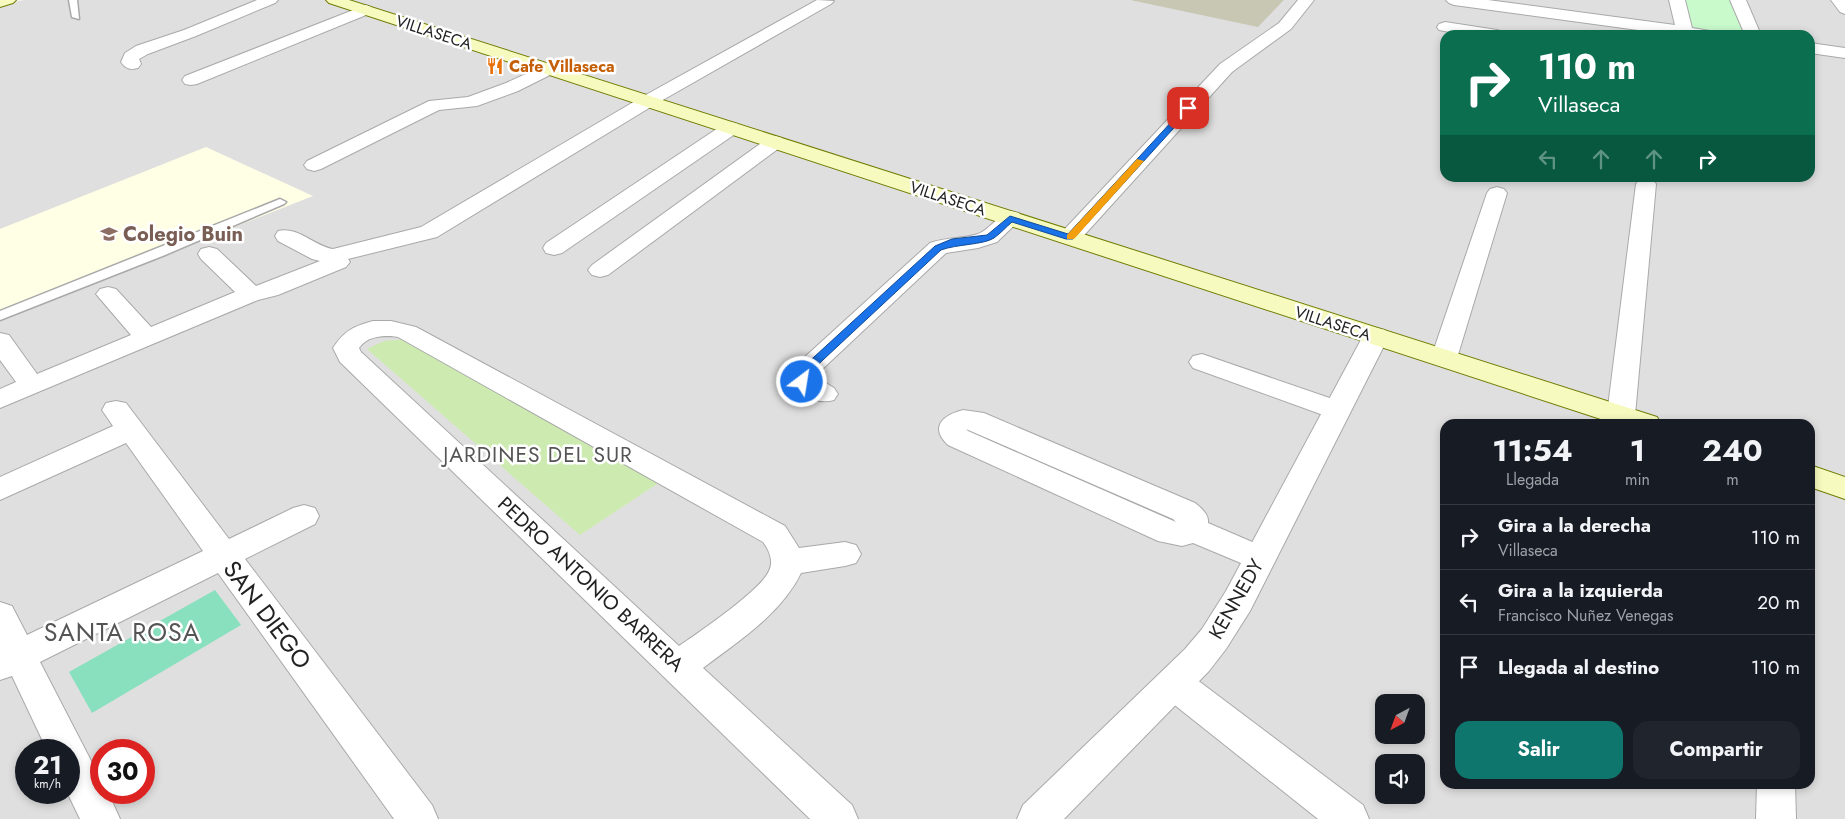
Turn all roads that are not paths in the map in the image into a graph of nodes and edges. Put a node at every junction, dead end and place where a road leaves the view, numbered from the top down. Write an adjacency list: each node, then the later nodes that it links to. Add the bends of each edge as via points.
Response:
1 (8, 0): 10 (main road)
2 (74, 0): 13 (lane)
3 (270, 0): 21 (street, via 190,34 142,50 131,57)
4 (334, 0): 12 (main road, VILLASECA)
5 (1306, 0): 33 (street, via 1285,26 1226,68)
6 (1454, 0): 11 (street)
7 (1677, 0): 17 (street)
8 (1738, 0): 18 (street)
9 (826, 1): 24 (street)
10 (0, 2)
11 (1565, 8): 16 (street)
12 (363, 9): 22 (main road, VILLASECA); 23 (street)
13 (76, 17)
14 (1445, 28): 15 (street)
15 (1460, 30)
16 (1676, 30)
17 (1685, 30)
18 (1751, 30)
19 (1815, 49): 20 (street)
20 (1845, 53)
21 (132, 64)
22 (548, 69): 24 (main road, VILLASECA); 27 (street, via 512,87 470,102 435,105)
23 (189, 79)
24 (648, 101): 25 (main road, VILLASECA); 32 (street, via 423,235 332,256 320,254)
25 (731, 128): 26 (main road, VILLASECA); 34 (street)
26 (775, 142): 31 (main road, VILLASECA); 37 (street)
27 (314, 165)
28 (1646, 184): 50 (street)
29 (1497, 194): 44 (street)
30 (280, 202): 40 (lane)
31 (1010, 218): 33 (main road, VILLASECA); 47 (street, via 990,237 952,242 938,248 812,364 802,374 802,382)
32 (286, 236)
33 (1070, 238): 41 (main road, VILLASECA)
34 (554, 248)
35 (209, 254): 39 (street)
36 (338, 262): 39 (street, via 270,290)
37 (600, 270)
38 (108, 294): 42 (street)
39 (252, 294): 42 (street)
40 (0, 316)
41 (1376, 336): 44 (main road, VILLASECA); 49 (street, KENNEDY)
42 (147, 338): 46 (street)
43 (0, 341): 46 (street)
44 (1444, 358): 50 (main road, VILLASECA)
45 (1202, 362): 49 (street)
46 (32, 386): 48 (street)
47 (824, 394)
48 (0, 400)
49 (1337, 411): 59 (street, KENNEDY)
50 (1621, 415): 51 (main road, VILLASECA)
51 (1633, 419)
52 (1058, 470): 59 (street, via 1169,532 1182,534 1192,529)
53 (1815, 478): 54 (main road)
54 (1845, 488)
55 (0, 490): 58 (street, SAN DIEGO, via 123,420)
56 (304, 516): 58 (street)
57 (845, 554): 60 (street)
58 (223, 556): 62 (street); 70 (street, SAN DIEGO)
59 (1260, 558): 64 (street, KENNEDY, via 1214,639)
60 (787, 562): 63 (street, via 774,591); 63 (street, PEDRO ANTONIO BARRERA, via 781,542 774,534 407,332 374,329 358,335 348,344 349,356)
61 (0, 616): 62 (street)
62 (10, 660): 65 (street)
63 (678, 667): 71 (street, PEDRO ANTONIO BARRERA)
64 (1175, 684): 68 (street, KENNEDY); 72 (street)
65 (59, 739)
66 (80, 778): 69 (street)
67 (1776, 789): 73 (street)
68 (1051, 815)
69 (100, 819)
70 (418, 819)
71 (838, 819)
72 (1349, 819)
73 (1776, 819)

